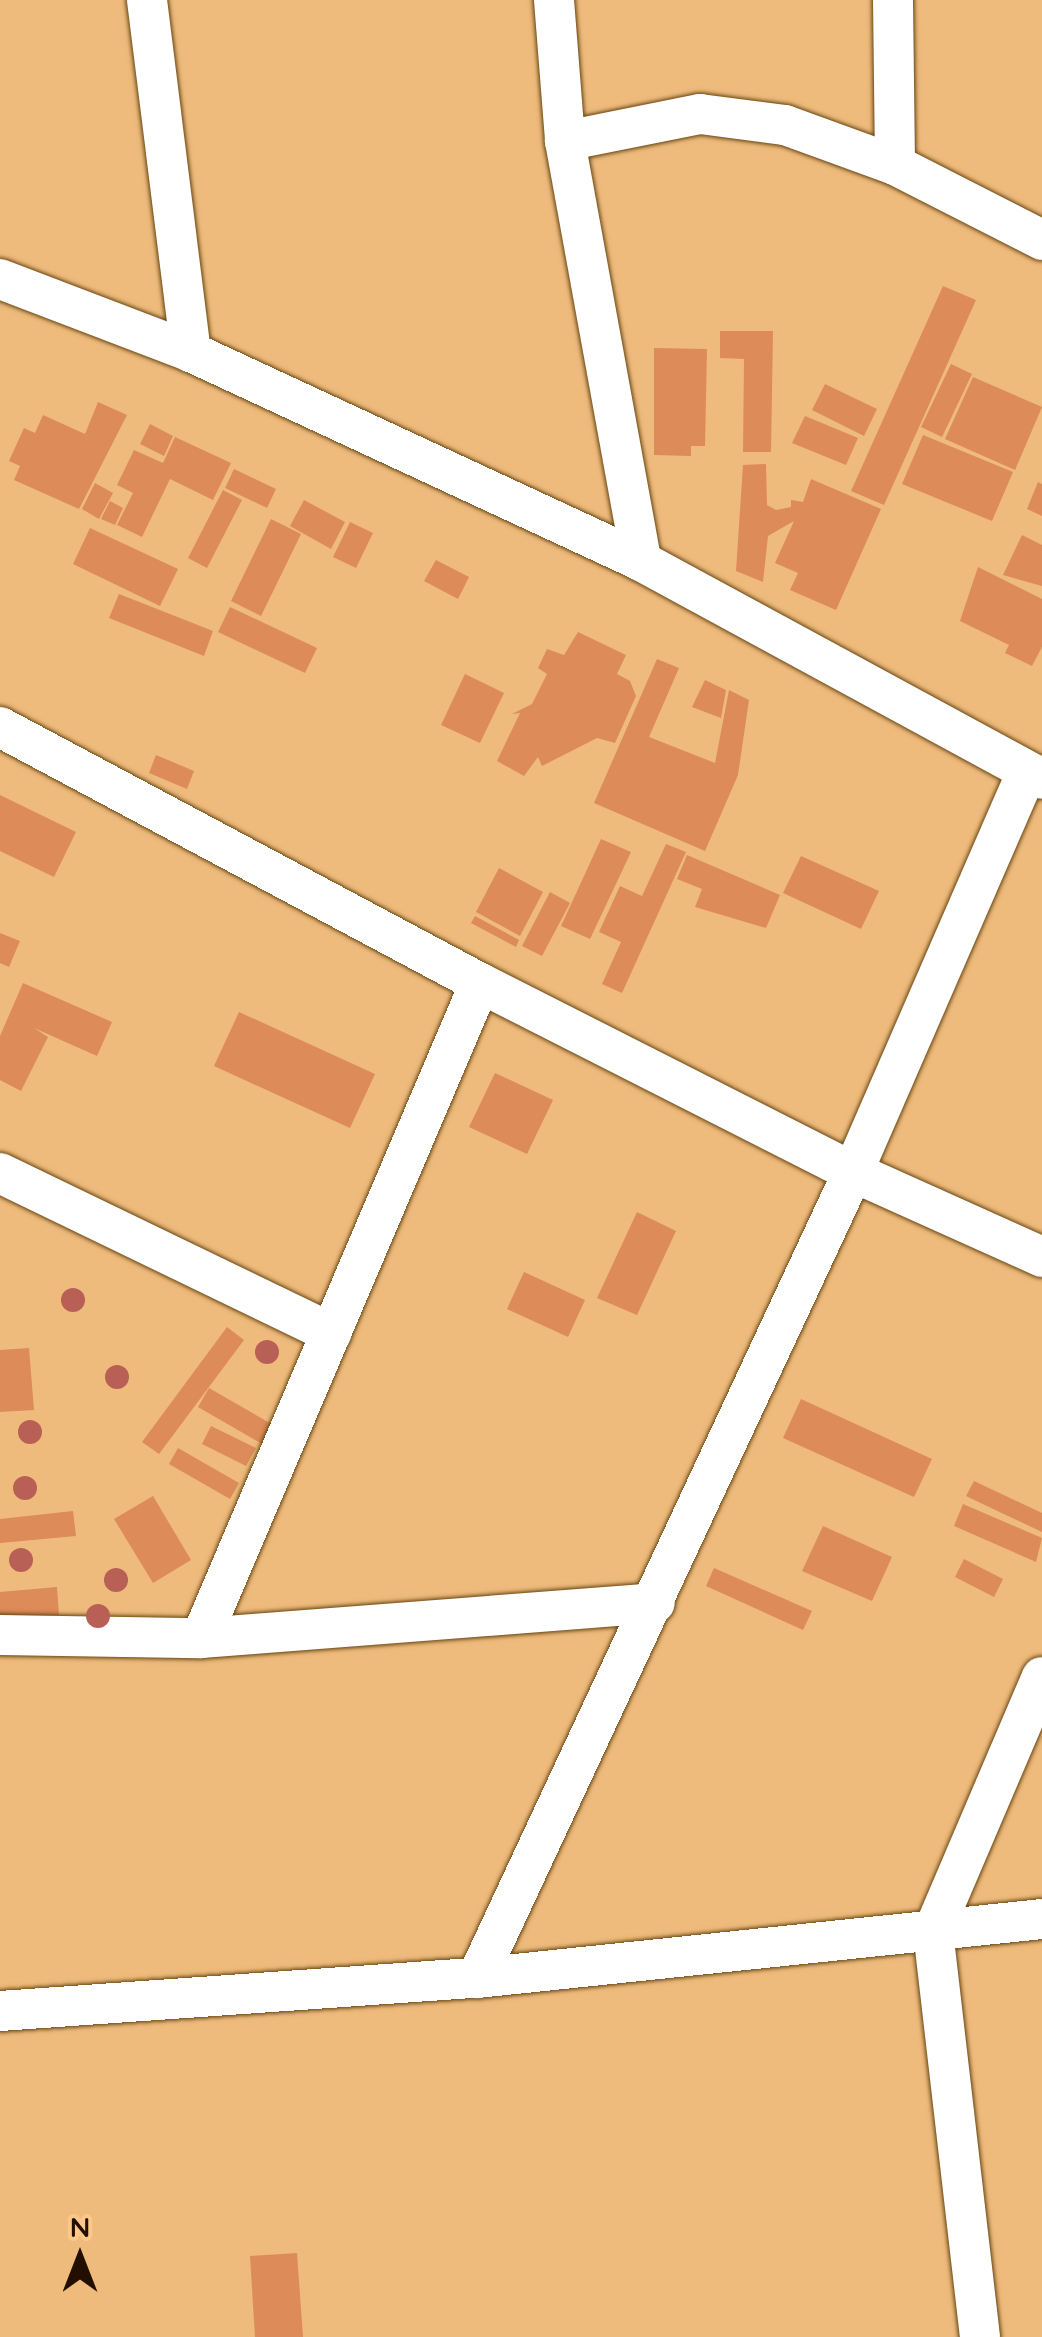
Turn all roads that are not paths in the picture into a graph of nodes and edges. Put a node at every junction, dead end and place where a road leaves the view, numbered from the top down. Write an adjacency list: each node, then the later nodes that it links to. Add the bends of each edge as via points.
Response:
1 (147, 0): 8 (street)
2 (554, 0): 4 (street)
3 (893, 0): 5 (street)
4 (565, 141): 5 (street, via 700,114 785,125); 9 (street)
5 (895, 164): 6 (street)
6 (1042, 240)
7 (3, 287): 8 (street)
8 (191, 352): 9 (street)
9 (641, 561): 11 (street)
10 (0, 727): 12 (street)
11 (1034, 776): 13 (street)
12 (480, 983): 13 (street); 16 (street)
13 (852, 1172): 15 (street); 17 (street)
14 (0, 1173): 16 (street)
15 (1042, 1257)
16 (331, 1333): 19 (street)
17 (656, 1603): 19 (street); 23 (street)
18 (0, 1635): 19 (street)
19 (201, 1638)
20 (1042, 1677): 22 (street)
21 (1042, 1919): 22 (street)
22 (933, 1932): 23 (street); 25 (street)
23 (478, 1978): 24 (street)
24 (0, 2011)
25 (980, 2337)

